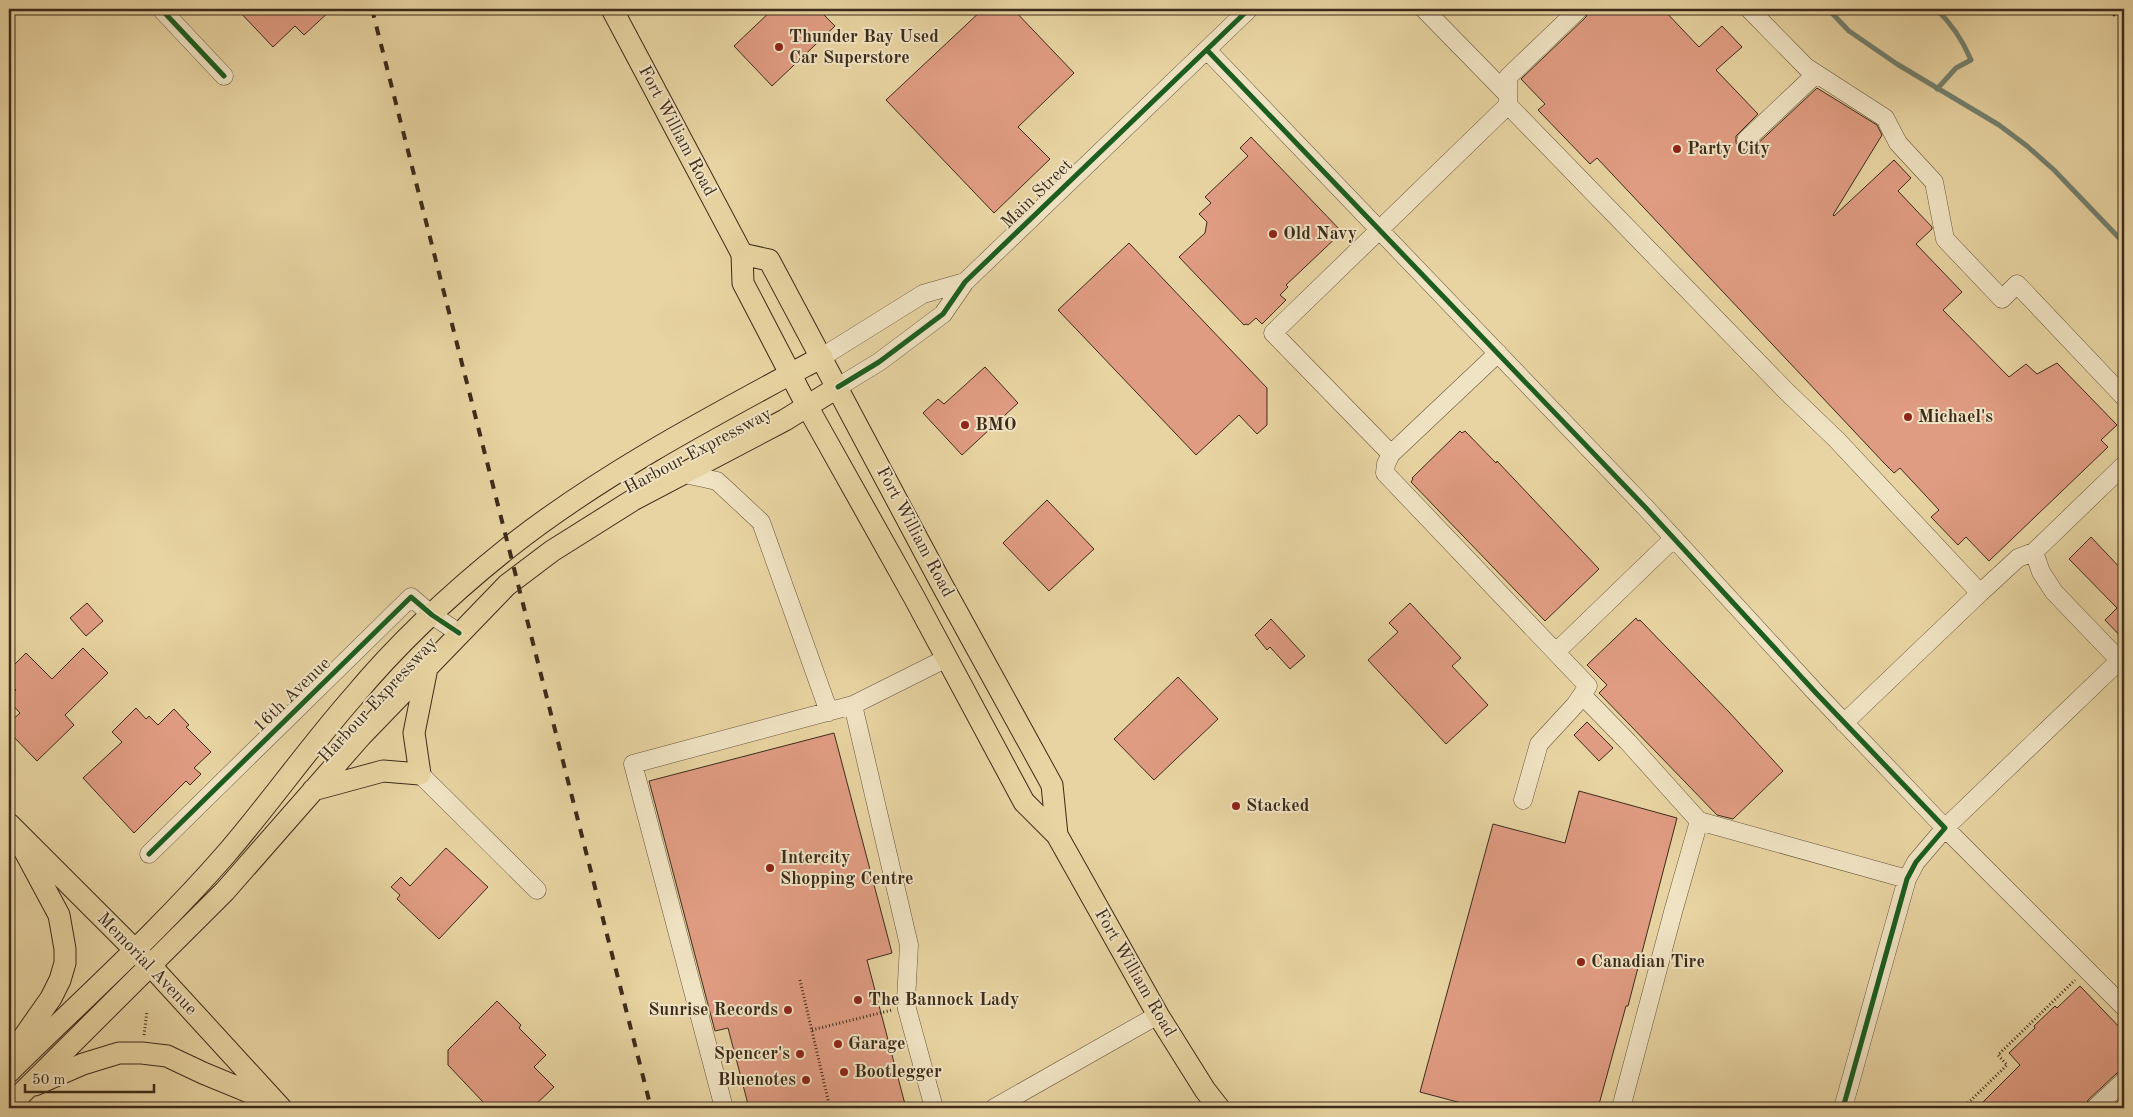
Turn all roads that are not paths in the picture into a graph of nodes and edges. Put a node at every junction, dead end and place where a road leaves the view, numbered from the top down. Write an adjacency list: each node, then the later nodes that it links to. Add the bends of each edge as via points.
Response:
1 (161, 9): 9 (street)
2 (612, 9): 13 (main road, Fort William Road)
3 (1249, 9): 7 (street, Main Street)
4 (1424, 9): 10 (street)
5 (1580, 9): 10 (street, via 1508,77)
6 (1749, 9): 8 (street)
7 (1207, 50): 12 (street); 14 (street, Main Street)
8 (1816, 74): 11 (street); 19 (street, via 1885,118 1898,143 1934,182 1945,239 1951,246 2002,299 2017,284)
9 (224, 76)
10 (1508, 100): 12 (street); 26 (street, via 1786,391 1837,440)
11 (1746, 140)
12 (1379, 230): 15 (street); 21 (street, via 1272,333)
13 (742, 254): 16 (main road, Fort William Road, via 769,260); 17 (main road, Fort William Road, via 743,283)
14 (965, 282): 16 (street, Main Street, via 923,294); 18 (street, Main Street, via 943,314 879,362)
15 (1498, 353): 21 (street); 24 (street)
16 (822, 357): 17 (main road, Harbour Expressway); 18 (main road, Fort William Road)
17 (791, 373): 20 (main road, Fort William Road); 27 (main road, Harbour Expressway, via 606,477 509,548)
18 (838, 387): 20 (main road, Harbour Expressway); 43 (main road, Fort William Road, via 1052,785)
19 (2124, 397)
20 (807, 406): 23 (main road, Harbour Expressway); 30 (main road, Fort William Road)
21 (1391, 454): 29 (street, via 1385,473 1390,480)
22 (2124, 465): 25 (street)
23 (685, 474): 28 (main road, Harbour Expressway, via 633,500 552,551 507,585); 35 (street, via 717,480 761,522)
24 (1674, 538): 29 (street); 36 (street)
25 (2034, 552): 26 (street, via 2018,558); 31 (street, via 2041,572 2054,592)
26 (1980, 593): 36 (street)
27 (432, 615): 28 (street, 16th Avenue); 44 (street, 16th Avenue, via 410,597); 47 (main road, Harbour Expressway, via 355,694 230,849)
28 (459, 633): 32 (main road, Harbour Expressway)
29 (1556, 652): 33 (street, via 1588,686)
30 (946, 658): 34 (street); 43 (main road, Fort William Road, via 1024,802)
31 (2122, 662): 42 (street)
32 (427, 667): 37 (main road, via 414,733); 38 (main road, Harbour Expressway)
33 (1582, 694): 39 (street, via 1539,744); 40 (street)
34 (853, 705): 35 (street); 58 (street, via 909,944 907,1009)
35 (829, 712): 57 (street, via 633,764)
36 (1844, 723): 42 (street)
37 (420, 774): 38 (main road, via 383,771); 46 (street)
38 (313, 790): 48 (main road, Harbour Expressway, via 225,891)
39 (1523, 800)
40 (1699, 821): 45 (street); 61 (street)
41 (11, 826): 47 (main road, Memorial Avenue); 51 (main road, via 59,915 65,963 50,998)
42 (1945, 828): 45 (street, via 1916,862); 49 (street)
43 (1057, 834): 50 (main road, Fort William Road)
44 (149, 854)
45 (1907, 879): 62 (street)
46 (537, 890)
47 (135, 949): 48 (main road, Memorial Avenue); 52 (main road, Harbour Expressway)
48 (150, 964): 54 (main road, Harbour Expressway); 56 (main road, Memorial Avenue)
49 (2124, 1007)
50 (1158, 1016): 59 (street); 60 (main road, Fort William Road)
51 (9, 1058)
52 (9, 1072)
53 (2124, 1081): 63 (street)
54 (24, 1090): 55 (main road, Harbour Expressway); 56 (main road, via 83,1064 119,1053 142,1053 167,1056)
55 (9, 1106)
56 (279, 1106)
57 (724, 1108)
58 (934, 1108)
59 (994, 1108)
60 (1219, 1108)
61 (1621, 1108)
62 (1843, 1108)
63 (2095, 1108)

